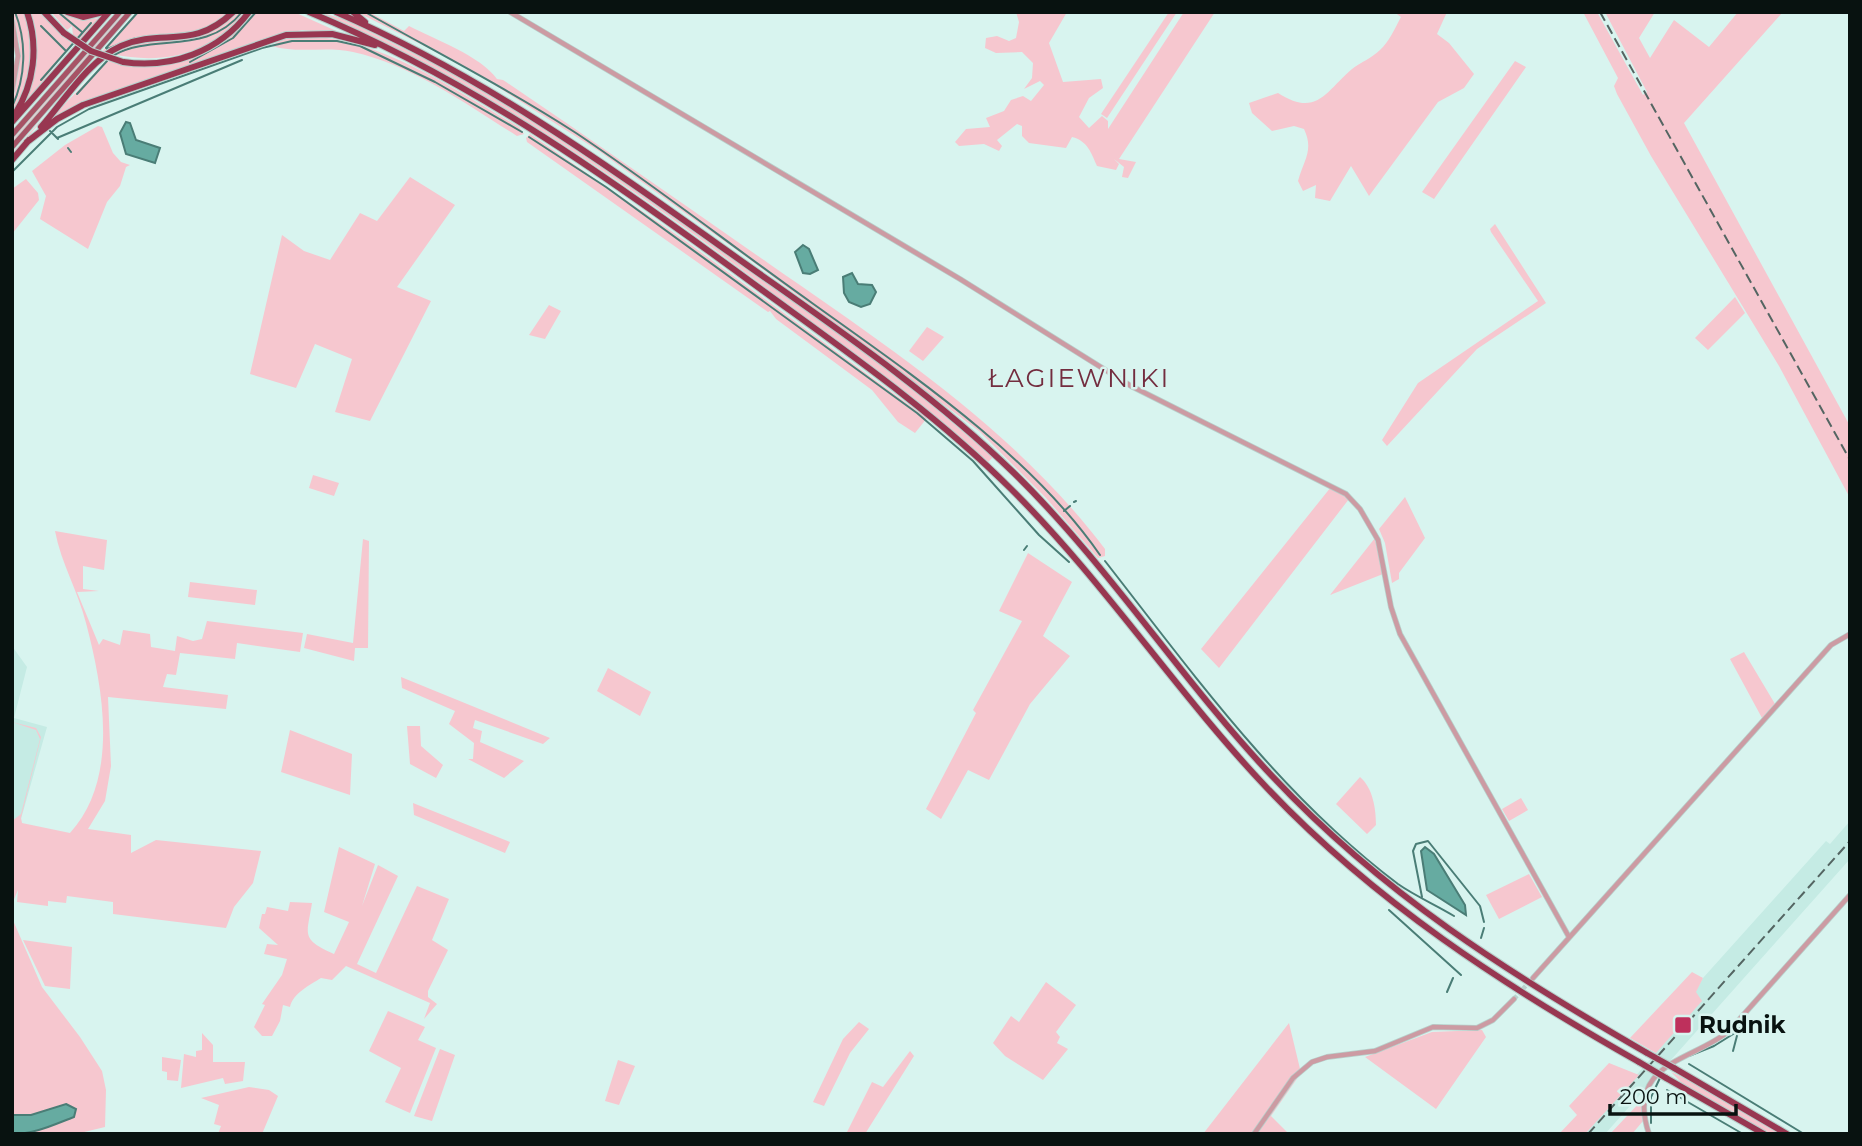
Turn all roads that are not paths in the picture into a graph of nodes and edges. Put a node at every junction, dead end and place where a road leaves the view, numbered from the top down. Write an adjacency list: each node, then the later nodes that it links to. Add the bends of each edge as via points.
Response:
1 (27, 12): 18 (highway, via 33,67)
2 (44, 12): 9 (highway, bridge, via 91,51 123,62 159,63 189,57 221,40)
3 (67, 12): 4 (highway, via 83,17)
4 (103, 12)
5 (109, 12): 18 (highway)
6 (120, 12): 19 (main road)
7 (130, 12): 21 (main road)
8 (233, 12): 20 (highway, via 198,34 114,49)
9 (249, 12)
10 (309, 12): 16 (highway)
11 (336, 12): 15 (highway)
12 (353, 12): 15 (highway)
13 (510, 12): 25 (street, via 970,284 1131,386 1349,496 1378,540 1400,634)
14 (12, 21): 17 (street, via 18,61)
15 (369, 26): 31 (highway, bridge, via 563,134 935,403 1053,513 1235,735 1346,848 1472,948)
16 (392, 50): 20 (highway, via 332,34 274,38 88,103); 30 (highway, bridge, via 504,111 583,161 915,403 1046,525 1228,746 1334,853 1405,913 1473,963)
17 (12, 91)
18 (12, 120)
19 (12, 135)
20 (27, 142): 22 (highway)
21 (12, 147)
22 (12, 160)
23 (1850, 634): 25 (street, via 1830,645)
24 (1850, 894): 29 (street, via 1739,1021 1717,1040 1662,1070 1646,1101)
25 (1569, 937): 26 (street)
26 (1533, 978)
27 (1514, 999): 28 (street, via 1491,1022 1477,1028 1433,1027 1375,1051 1314,1061 1293,1078)
28 (1254, 1134)
29 (1650, 1134)
30 (1764, 1134)
31 (1787, 1134)

